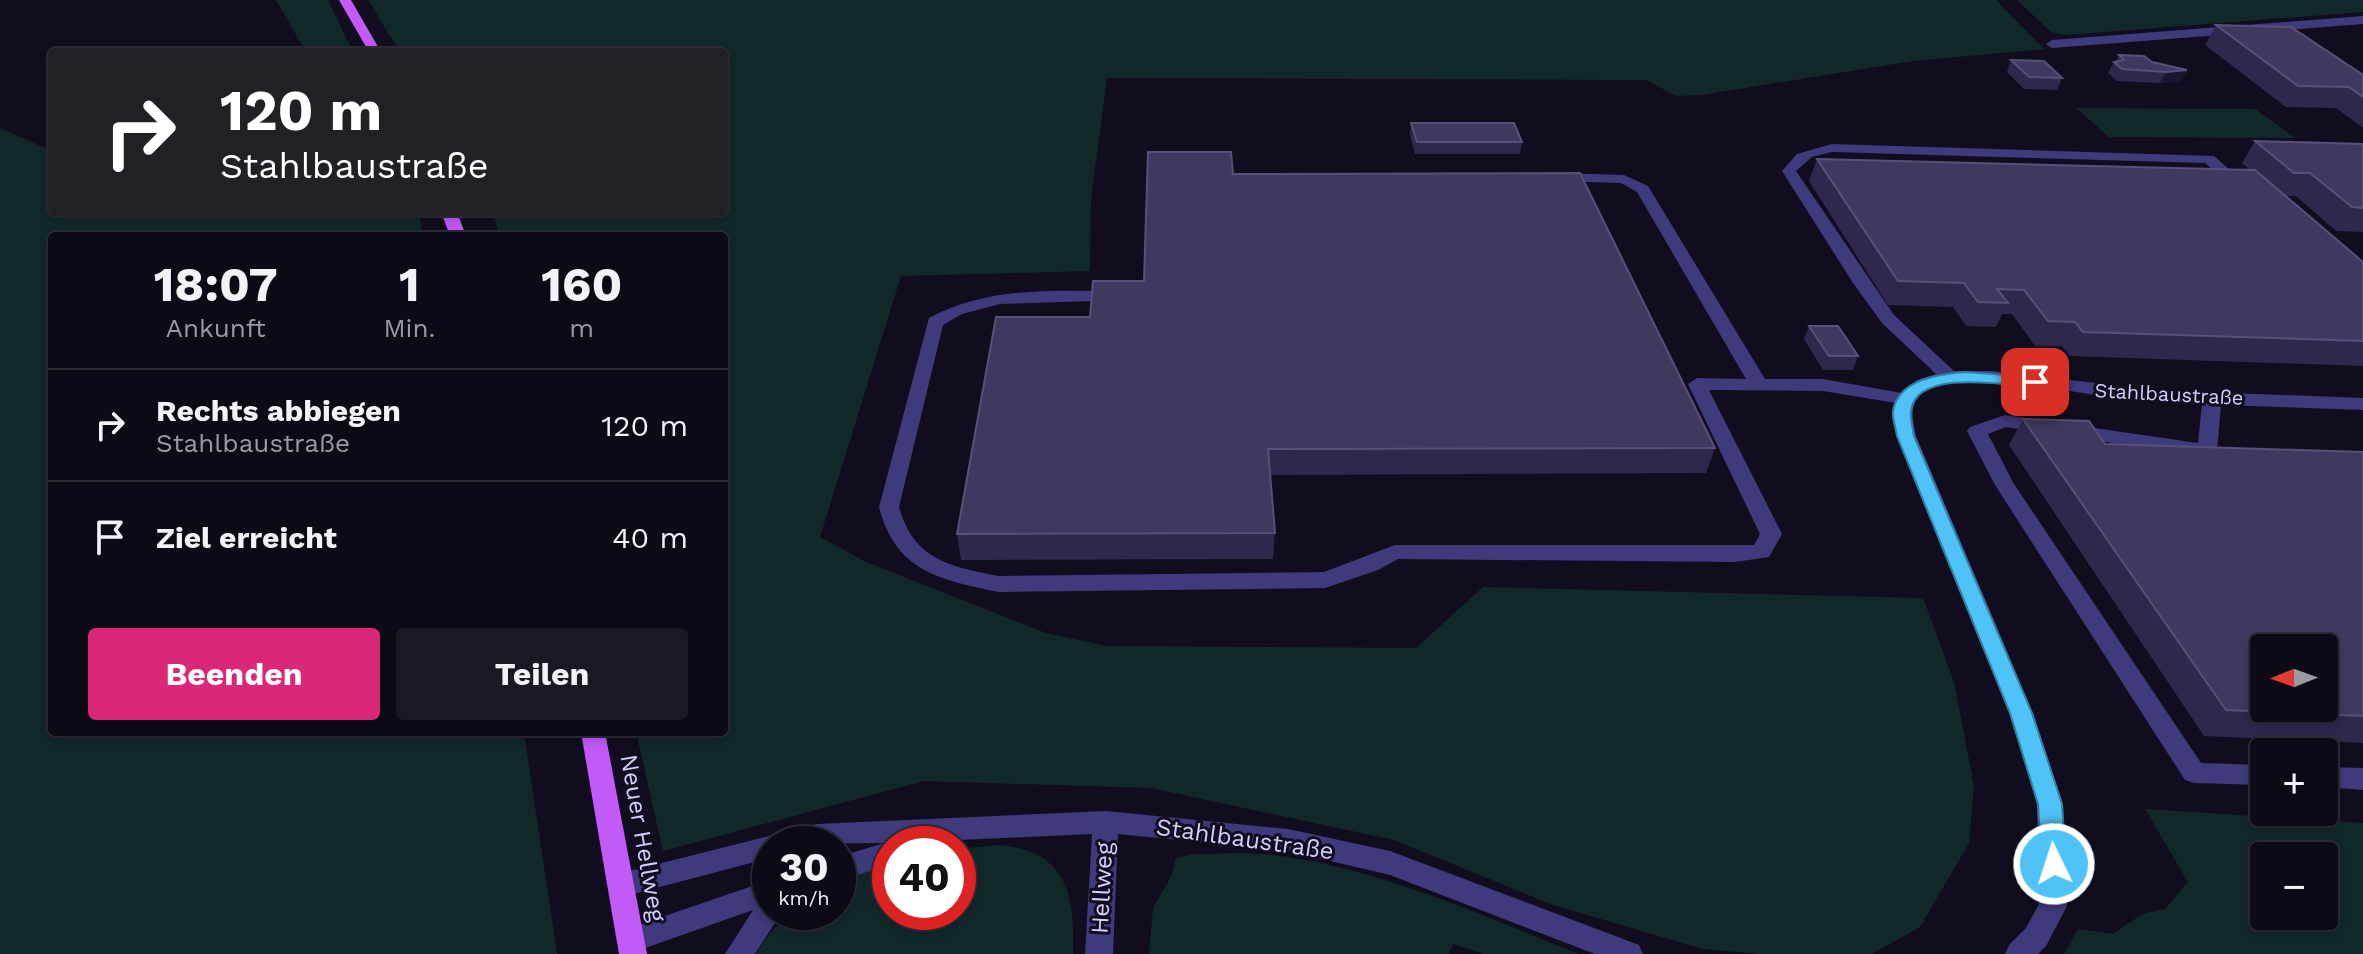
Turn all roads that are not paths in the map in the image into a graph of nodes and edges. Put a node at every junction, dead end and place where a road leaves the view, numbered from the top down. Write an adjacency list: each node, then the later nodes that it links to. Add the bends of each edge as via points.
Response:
1 (345, 0): 4 (main road)
2 (2363, 20): 3 (street)
3 (2052, 44)
4 (373, 48)
5 (1546, 178): 9 (street, via 1624,179 1643,189)
6 (2256, 200): 8 (street, via 2209,159 1832,148 1795,159 1789,171 1861,283 1888,319)
7 (1125, 296): 9 (street, via 980,300 935,322 889,507 900,542 921,560 951,574 998,584 1325,580 1395,552 1761,552 1771,534 1697,384)
8 (1950, 378): 10 (street, Stahlbaustraße); 11 (street, Stahlbaustraße, via 1924,384)
9 (1759, 385): 11 (street, via 1823,385)
10 (2212, 398): 12 (street, Stahlbaustraße); 14 (street, via 2213,454 2005,421 1977,431 2005,485 2194,773)
11 (1906, 399): 29 (street, via 1906,436 2021,713 2050,804 2053,906 2036,937)
12 (2363, 404)
13 (594, 736): 22 (main road, Neuer Hellweg)
14 (2250, 775)
15 (2338, 778): 16 (street)
16 (2363, 779)
17 (1106, 822): 18 (street, Stahlbaustraße); 27 (street, Hellweg); 28 (street, Stahlbaustraße, via 1288,840 1390,863)
18 (988, 826): 19 (street, Stahlbaustraße); 20 (street, Stahlbaustraße)
19 (976, 829)
20 (856, 833)
21 (752, 851): 22 (street)
22 (622, 885): 25 (main road, Neuer Hellweg)
23 (752, 899): 25 (street)
24 (755, 930): 26 (street)
25 (632, 947)
26 (739, 954)
27 (1099, 954)
28 (1629, 954)
29 (2019, 954)

